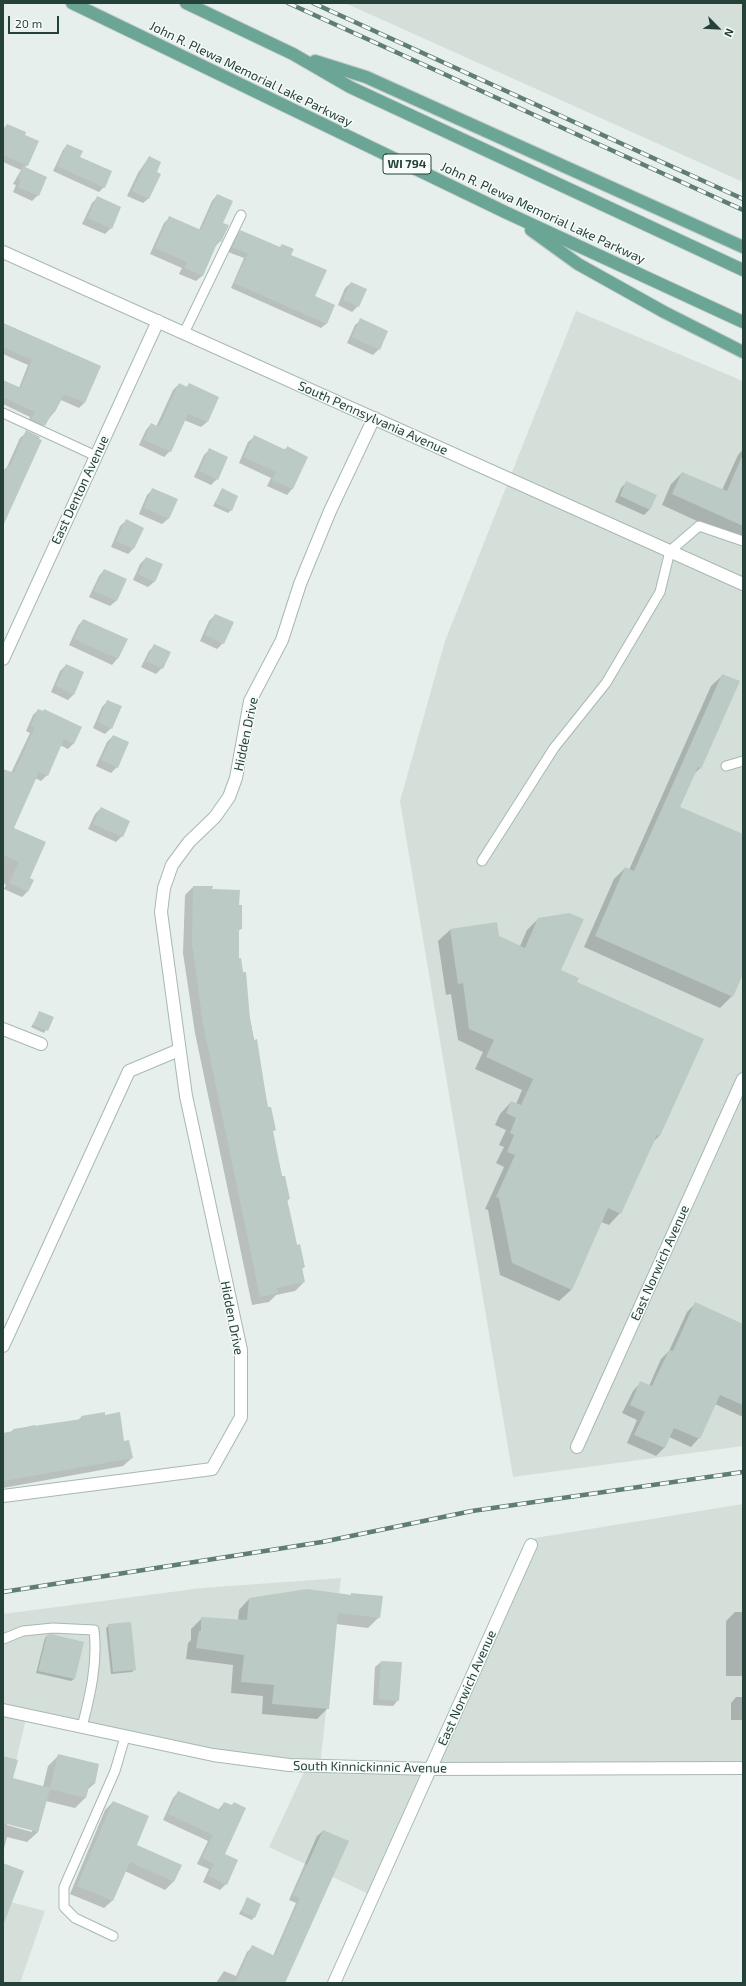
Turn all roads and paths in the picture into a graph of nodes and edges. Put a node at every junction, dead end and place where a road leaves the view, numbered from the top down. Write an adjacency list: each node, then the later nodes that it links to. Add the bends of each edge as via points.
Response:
1 (72, 3): 4 (main road, John R. Plewa Memorial Lake Parkway / WI 794)
2 (186, 3): 3 (main road)
3 (293, 54): 6 (main road, via 366,77); 8 (main road, via 350,87)
4 (508, 213): 10 (main road, John R. Plewa Memorial Lake Parkway / WI 794); 12 (main road, via 578,264)
5 (241, 215): 11 (lane)
6 (743, 247)
7 (3, 252): 9 (street, South Pennsylvania Avenue)
8 (743, 270)
9 (158, 321): 11 (street, South Pennsylvania Avenue); 15 (street, East Denton Avenue)
10 (743, 322)
11 (184, 333): 14 (street, South Pennsylvania Avenue)
12 (743, 352)
13 (3, 413): 15 (lane)
14 (374, 418): 17 (street, South Pennsylvania Avenue); 25 (street, Hidden Drive, via 330,511 300,584 282,640 250,701 236,778 229,797 216,817 189,842 172,865 164,888 161,912)
15 (96, 456): 19 (street, East Denton Avenue)
16 (743, 541): 17 (lane, via 698,526)
17 (670, 552): 18 (street, South Pennsylvania Avenue); 22 (lane, via 660,592 606,683 554,748)
18 (743, 584)
19 (3, 659)
20 (743, 761): 21 (lane)
21 (726, 766)
22 (482, 861)
23 (3, 1029): 24 (street)
24 (41, 1044)
25 (179, 1050): 27 (street, via 129,1071); 29 (street, Hidden Drive, via 186,1096 240,1350 241,1417 212,1469)
26 (743, 1080): 28 (street, East Norwich Avenue)
27 (3, 1346)
28 (576, 1448)
29 (3, 1496)
30 (531, 1545): 36 (street, East Norwich Avenue)
31 (3, 1639): 33 (lane, via 23,1631 53,1628 94,1630 96,1648)
32 (3, 1710): 33 (street, South Kinnickinnic Avenue)
33 (82, 1727): 34 (street, South Kinnickinnic Avenue)
34 (125, 1737): 36 (street, South Kinnickinnic Avenue, via 213,1755 289,1765); 37 (lane, via 115,1771 64,1887 64,1907 75,1918)
35 (743, 1768): 36 (street, South Kinnickinnic Avenue)
36 (431, 1769): 38 (street, East Norwich Avenue)
37 (113, 1936)
38 (334, 1983)

